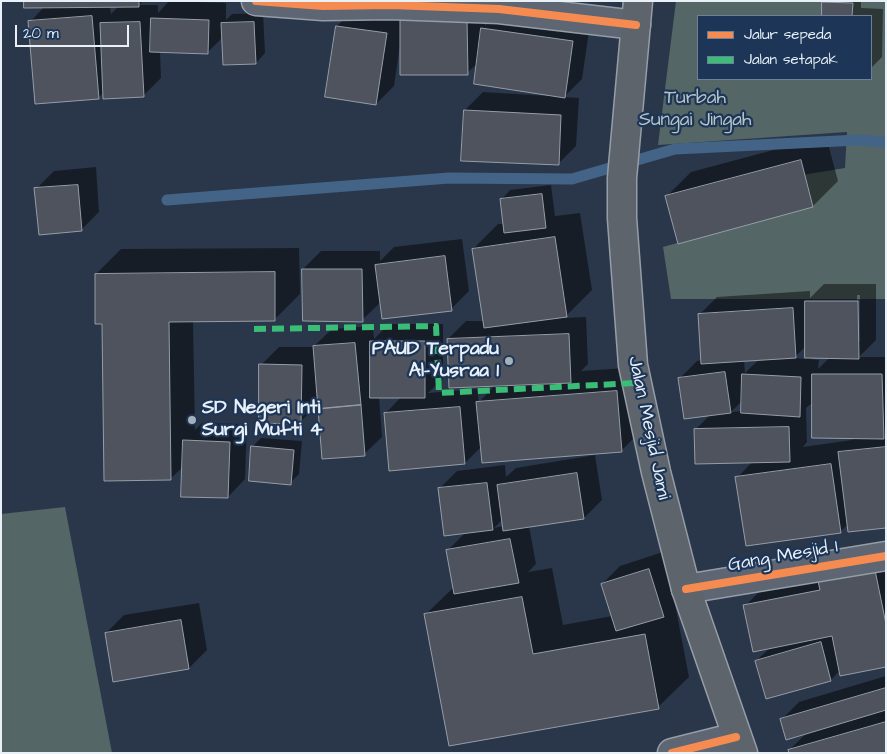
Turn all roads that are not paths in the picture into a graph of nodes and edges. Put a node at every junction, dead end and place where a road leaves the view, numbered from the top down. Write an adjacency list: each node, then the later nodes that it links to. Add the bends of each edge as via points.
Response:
1 (256, 1): 2 (street, via 323,6 391,5)
2 (637, 13): 4 (main road, Jalan Mesjid Jami, via 622,166 622,218 633,366)
3 (886, 556): 4 (street, Gang Mesjid 1)
4 (686, 590): 5 (main road, Jalan Mesjid Jami)
5 (739, 745): 6 (street)
6 (672, 753)

